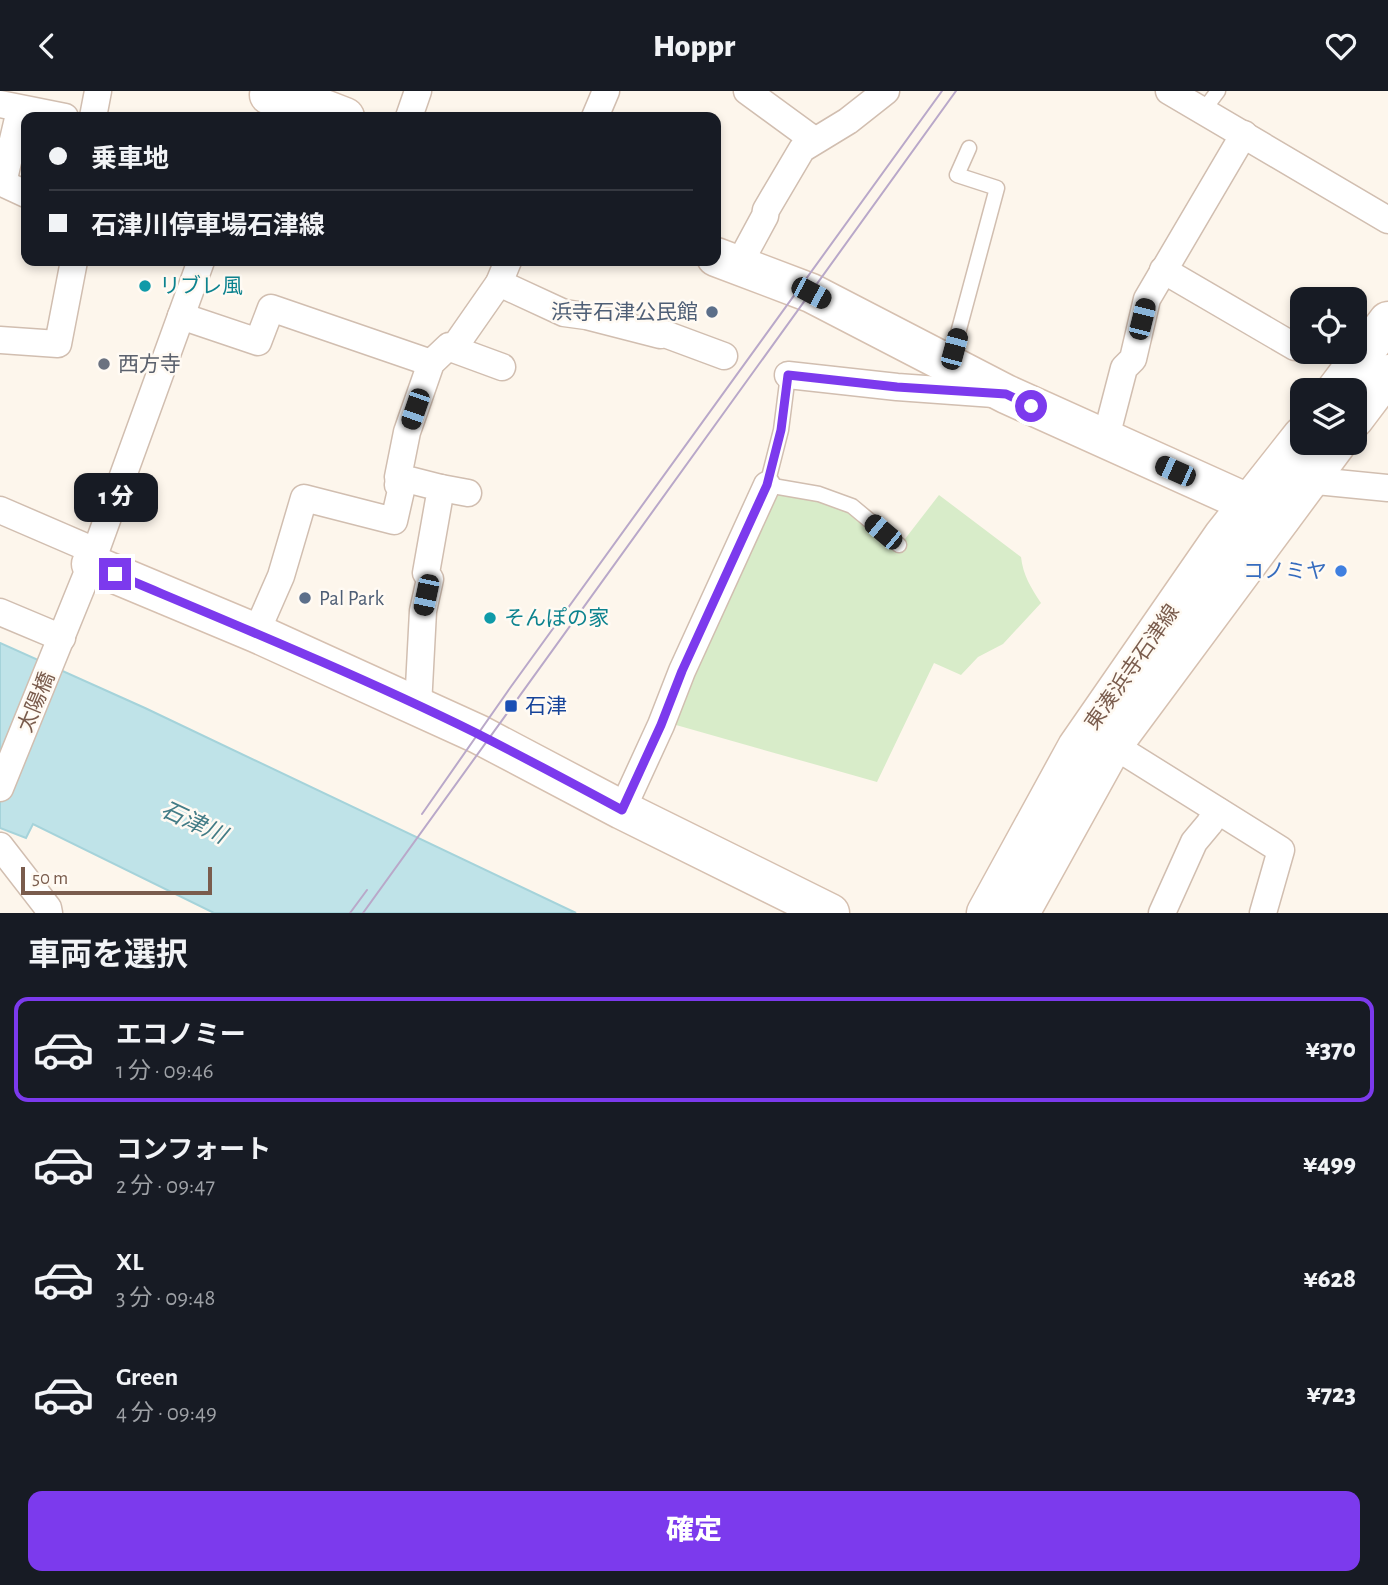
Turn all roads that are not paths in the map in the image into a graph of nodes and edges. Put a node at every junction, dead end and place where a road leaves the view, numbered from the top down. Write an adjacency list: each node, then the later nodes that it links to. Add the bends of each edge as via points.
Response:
1 (98, 91): 11 (street)
2 (418, 91): 13 (street)
3 (606, 91): 14 (street)
4 (747, 91): 16 (street)
5 (886, 91): 16 (street)
6 (1169, 91): 8 (street)
7 (264, 99): 12 (street, via 288,95)
8 (1211, 101): 15 (street)
9 (10, 107): 10 (street); 18 (street)
10 (38, 112)
11 (94, 112)
12 (332, 112)
13 (411, 112)
14 (597, 112)
15 (1244, 134): 19 (street); 23 (street)
16 (814, 140): 20 (street, via 803,149 765,216)
17 (969, 148): 32 (lane, via 957,175 997,188)
18 (10, 186)
19 (1388, 220)
20 (727, 261): 32 (street, via 811,293)
21 (73, 266): 27 (street, via 58,344)
22 (194, 266): 25 (street, 太陽橋)
23 (1163, 270): 28 (street); 39 (street, via 1147,299 1133,359 1124,368)
24 (503, 272): 29 (street); 30 (street, via 564,313 662,333)
25 (181, 316): 31 (street, via 258,342 271,308); 51 (street, 太陽橋)
26 (1388, 321): 36 (street)
27 (0, 340)
28 (1290, 344)
29 (453, 349): 31 (street, via 449,346); 33 (street)
30 (724, 356)
31 (430, 363): 42 (street, via 401,456)
32 (949, 365): 37 (street)
33 (502, 367)
34 (1388, 374): 38 (street)
35 (788, 375): 37 (street); 44 (lane)
36 (1345, 378)
37 (1006, 394): 39 (street)
38 (1367, 402)
39 (1105, 441): 48 (street)
40 (1292, 455): 48 (street, 東湊浜寺石津線)
41 (1328, 455): 43 (street, 東湊浜寺石津線)
42 (400, 477): 45 (street); 53 (street, via 394,521 304,498 281,576)
43 (1310, 479): 46 (street); 48 (street, 東湊浜寺石津線)
44 (767, 485): 50 (lane, via 819,494 852,506); 58 (street)
45 (441, 488): 47 (street); 55 (street, via 426,573 430,579 423,611)
46 (1388, 488)
47 (468, 493)
48 (1267, 500): 56 (street, 東湊浜寺石津線); 63 (street, 東湊浜寺石津線, via 1076,747)
49 (0, 510): 51 (street)
50 (898, 545)
51 (93, 558): 53 (street); 54 (street, 太陽橋)
52 (0, 612): 54 (street)
53 (256, 633): 55 (street)
54 (59, 647): 57 (street, 太陽橋)
55 (418, 706): 58 (street)
56 (1113, 745): 59 (street); 64 (street, 東湊浜寺石津線)
57 (0, 788)
58 (622, 810): 62 (street)
59 (1217, 811): 65 (street, via 1188,852); 66 (street, via 1281,850)
60 (0, 846): 61 (street)
61 (51, 911)
62 (830, 913)
63 (986, 913)
64 (1020, 913)
65 (1162, 913)
66 (1264, 913)

